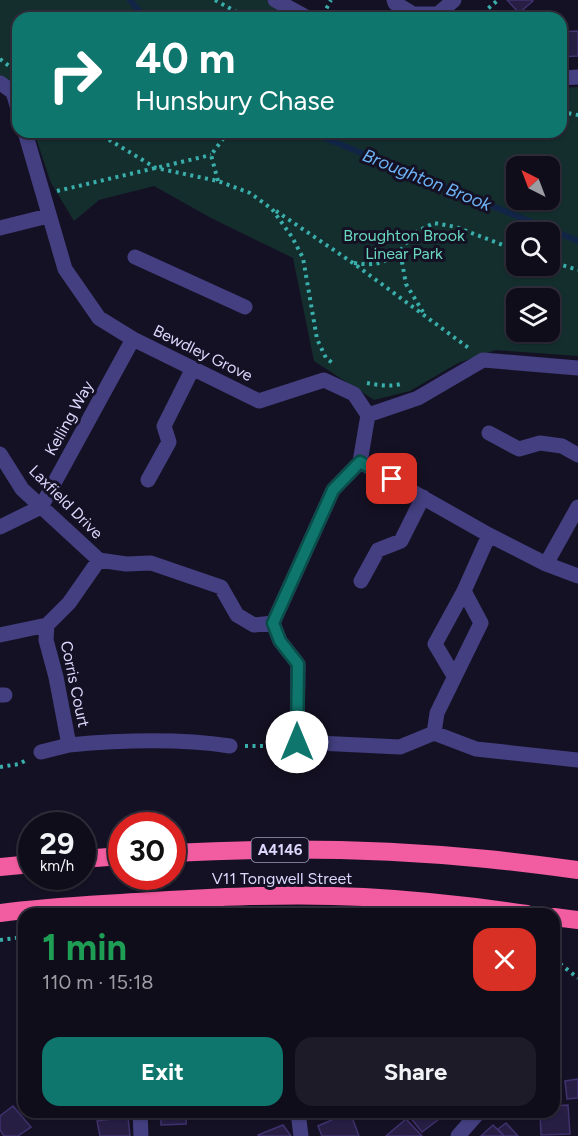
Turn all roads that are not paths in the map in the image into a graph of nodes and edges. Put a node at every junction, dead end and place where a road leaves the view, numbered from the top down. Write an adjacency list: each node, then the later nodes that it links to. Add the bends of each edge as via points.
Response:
1 (275, 0): 4 (street)
2 (394, 0): 5 (street)
3 (454, 0): 6 (street)
4 (297, 12)
5 (410, 12)
6 (440, 12)
7 (27, 138): 8 (street, Bewdley Grove)
8 (48, 216): 9 (street); 12 (street, Bewdley Grove, via 64,269 99,318)
9 (0, 228)
10 (135, 257): 11 (street)
11 (245, 307)
12 (133, 339): 13 (street, Bewdley Grove); 22 (street, Kelling Way)
13 (193, 368): 15 (street, Bewdley Grove, via 259,400 324,380 354,394); 20 (street, via 164,426 169,442)
14 (578, 368): 15 (street, via 483,360 418,398)
15 (368, 415): 19 (street)
16 (489, 433): 18 (street, via 519,449 540,443)
17 (0, 454): 22 (street, Laxfield Drive, via 22,489)
18 (578, 455)
19 (360, 462): 21 (street); 31 (street, via 333,490)
20 (148, 480)
21 (423, 497): 25 (street); 29 (street, via 400,541 378,550)
22 (41, 507): 24 (street); 26 (street, Laxfield Drive)
23 (578, 507): 27 (street)
24 (0, 527)
25 (489, 535): 27 (street); 30 (street)
26 (99, 560): 31 (street, Laxfield Drive, via 152,563 221,587 237,615 254,625); 32 (street, Corris Court, via 69,603)
27 (546, 564): 28 (street)
28 (578, 576)
29 (360, 580)
30 (464, 591): 34 (street, via 481,623); 34 (street, via 435,644)
31 (273, 623): 35 (street, via 280,641 298,664 290,744 400,747)
32 (47, 625): 33 (street); 36 (street, Corris Court, via 46,640)
33 (0, 635)
34 (454, 676): 35 (street, via 437,713)
35 (434, 733): 39 (street, via 476,749)
36 (69, 745): 37 (street, Corris Court, via 146,740); 38 (street)
37 (230, 746)
38 (41, 752)
39 (578, 760)
40 (186, 852): 43 (highway, V11 Tongwell Street / A4146, via 388,852)
41 (18, 865): 42 (highway)
42 (0, 867)
43 (578, 870)
44 (55, 908): 45 (highway, V11 Tongwell Street, via 278,896 363,897)
45 (488, 908)
46 (18, 911): 47 (highway, V11 Tongwell Street)
47 (0, 913)
48 (560, 918): 49 (highway)
49 (577, 921)
50 (140, 1118): 53 (street)
51 (299, 1118): 54 (street)
52 (474, 1118): 55 (street)
53 (141, 1136)
54 (301, 1136)
55 (458, 1136)

